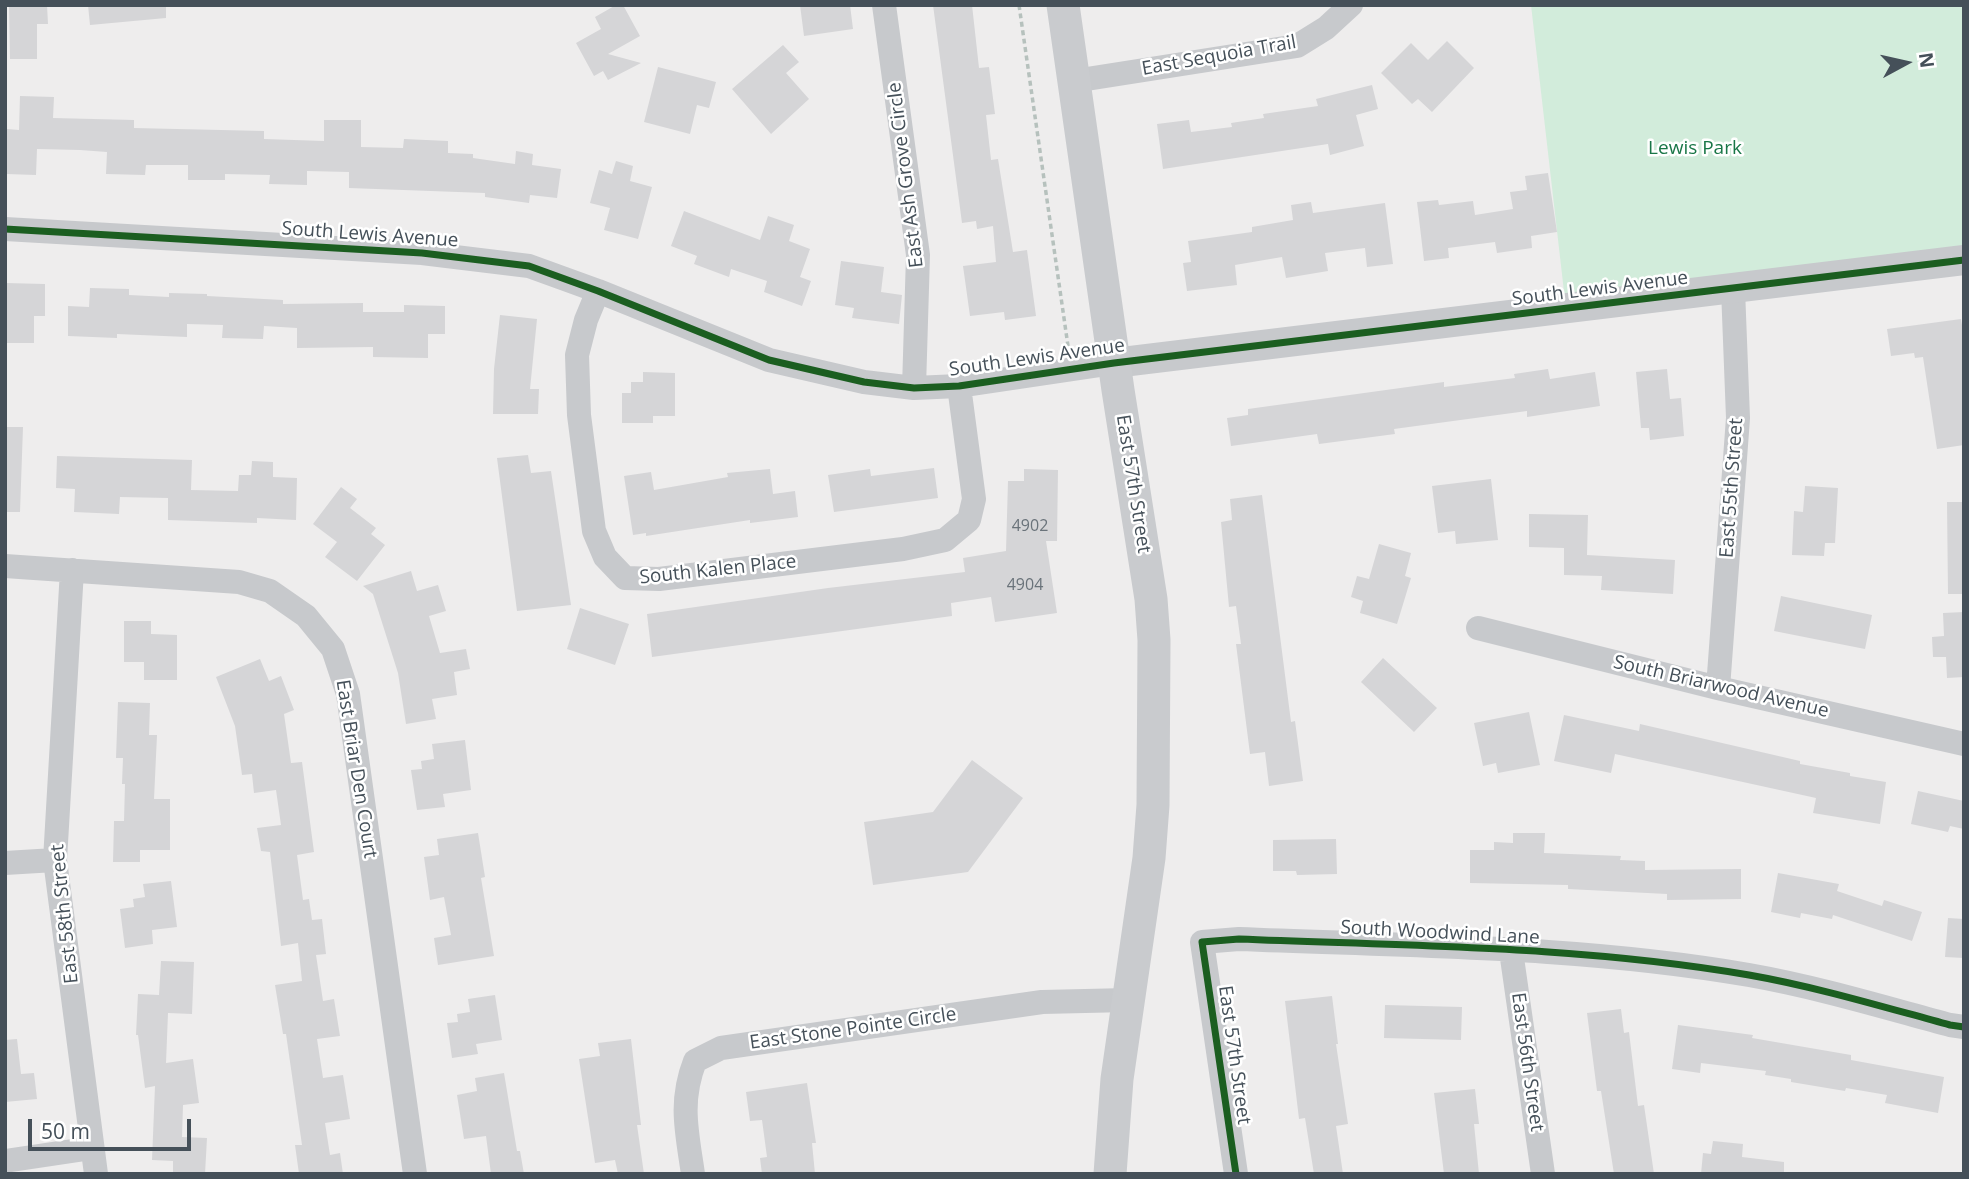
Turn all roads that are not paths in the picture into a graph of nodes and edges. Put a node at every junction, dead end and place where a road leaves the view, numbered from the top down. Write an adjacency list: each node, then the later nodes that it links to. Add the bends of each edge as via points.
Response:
1 (884, 5): 11 (street, East Ash Grove Circle, via 918,256)
2 (1063, 5): 4 (main road, East 57th Street)
3 (1352, 5): 4 (street, East Sequoia Trail, via 1297,46)
4 (1074, 81): 9 (main road, East 57th Street)
5 (5, 229): 8 (street, South Lewis Avenue, via 422,253 529,266)
6 (1964, 260): 7 (street, South Lewis Avenue)
7 (1732, 289): 9 (street, South Lewis Avenue); 15 (street, East 55th Street, via 1738,418)
8 (598, 291): 10 (street, South Kalen Place, via 577,355 579,415 594,531 605,557 625,578 659,579 945,540 969,520 974,499); 11 (street, South Lewis Avenue, via 769,360 821,374)
9 (1114, 363): 10 (street, South Lewis Avenue); 21 (main road, East 57th Street, via 1154,640 1153,805)
10 (959, 386): 11 (street, South Lewis Avenue)
11 (914, 388)
12 (5, 566): 13 (street)
13 (72, 570): 17 (street, East 58th Street); 26 (street, East Briar Den Court, via 239,582 270,591 306,616 333,649 348,694)
14 (1478, 628): 15 (street, South Briarwood Avenue)
15 (1718, 688): 16 (street, South Briarwood Avenue)
16 (1964, 744)
17 (55, 860): 18 (street); 23 (street, East 58th Street)
18 (5, 863)
19 (1202, 942): 20 (street, South Woodwind Lane, via 1239,939); 29 (street, East 57th Street)
20 (1511, 951): 22 (street, South Woodwind Lane, via 1650,961 1748,975); 30 (street, East 56th Street)
21 (1128, 1000): 27 (street, East Stone Pointe Circle, via 1042,1002 721,1048 695,1062 687,1081 684,1110); 28 (main road, East 57th Street)
22 (1964, 1027)
23 (92, 1148): 24 (street); 25 (street, East 58th Street)
24 (5, 1161)
25 (96, 1174)
26 (415, 1174)
27 (694, 1174)
28 (1110, 1174)
29 (1236, 1174)
30 (1543, 1174)

